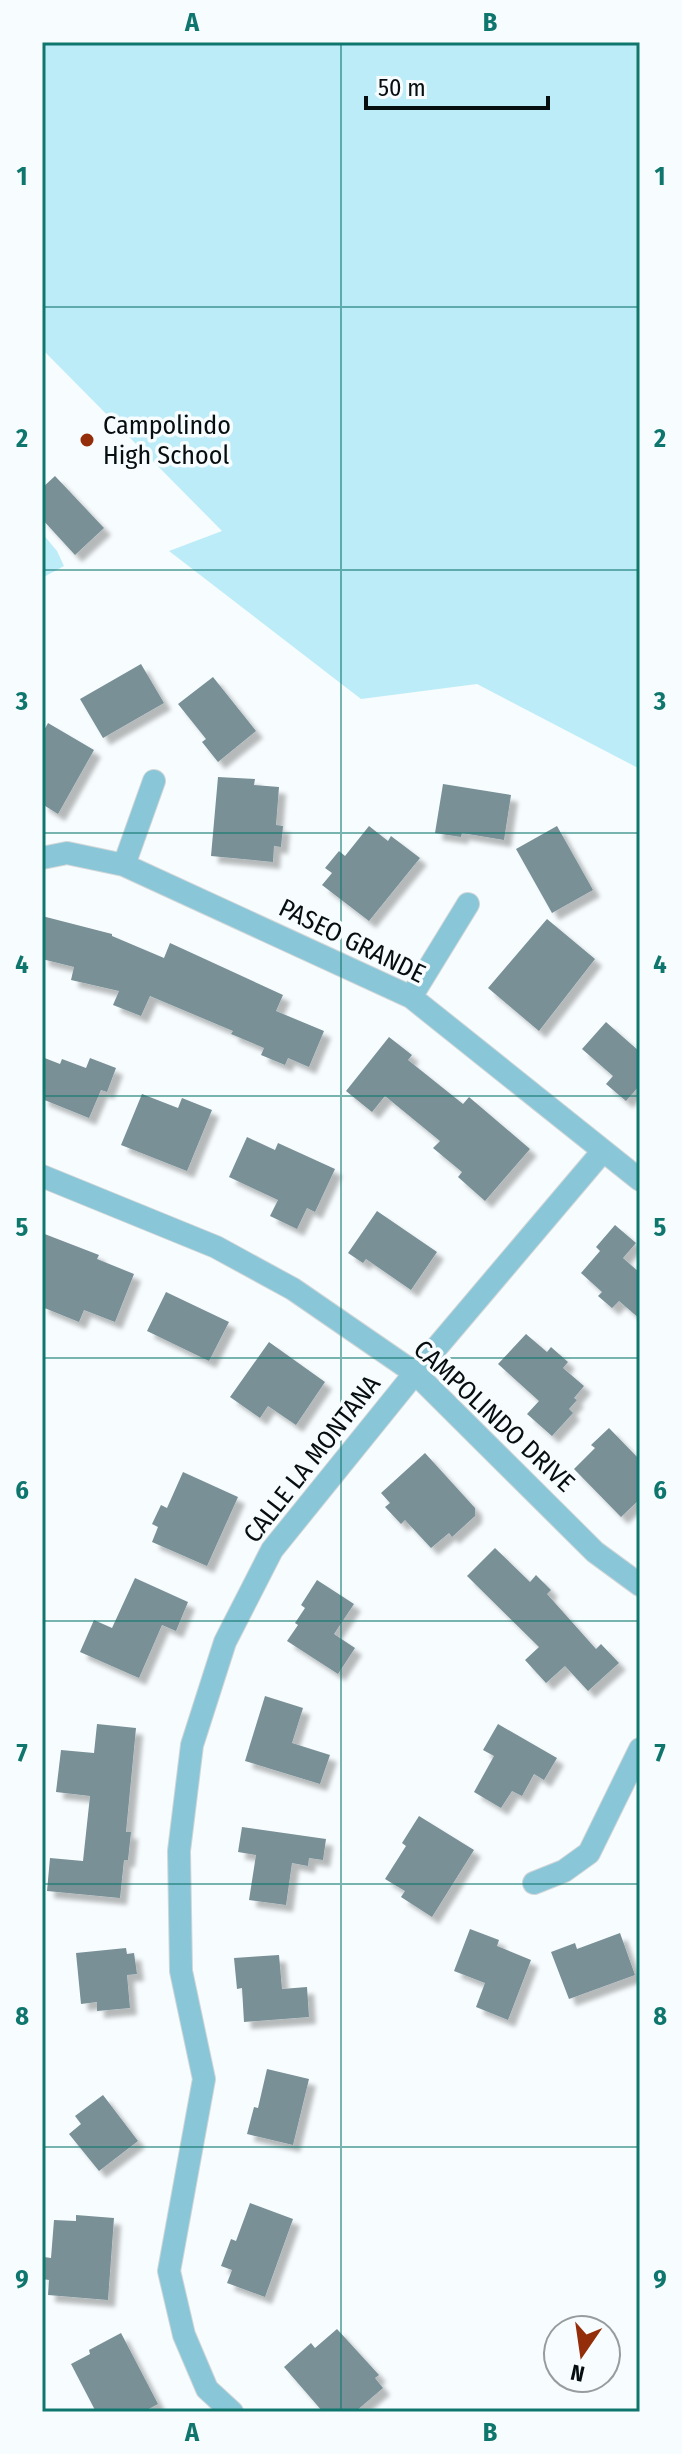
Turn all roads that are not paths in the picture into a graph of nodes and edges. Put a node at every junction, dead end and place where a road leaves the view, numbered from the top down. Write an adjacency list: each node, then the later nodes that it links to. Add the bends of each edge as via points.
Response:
1 (154, 781): 3 (street)
2 (42, 858): 3 (street, PASEO GRANDE, via 67,853)
3 (124, 865): 5 (street, PASEO GRANDE)
4 (468, 904): 5 (street)
5 (411, 997): 6 (street, PASEO GRANDE)
6 (603, 1151): 8 (street, PASEO GRANDE); 9 (street, CALLE LA MONTANA)
7 (42, 1176): 9 (street, CAMPOLINDO DRIVE, via 216,1247 293,1289)
8 (640, 1180)
9 (415, 1373): 10 (street, CAMPOLINDO DRIVE, via 595,1552); 13 (street, CALLE LA MONTANA, via 272,1550 225,1642 192,1745 179,1851 181,1971 204,2079 169,2271 184,2335 207,2389)
10 (640, 1585)
11 (640, 1749): 12 (street, via 589,1853)
12 (534, 1883)
13 (232, 2412)

